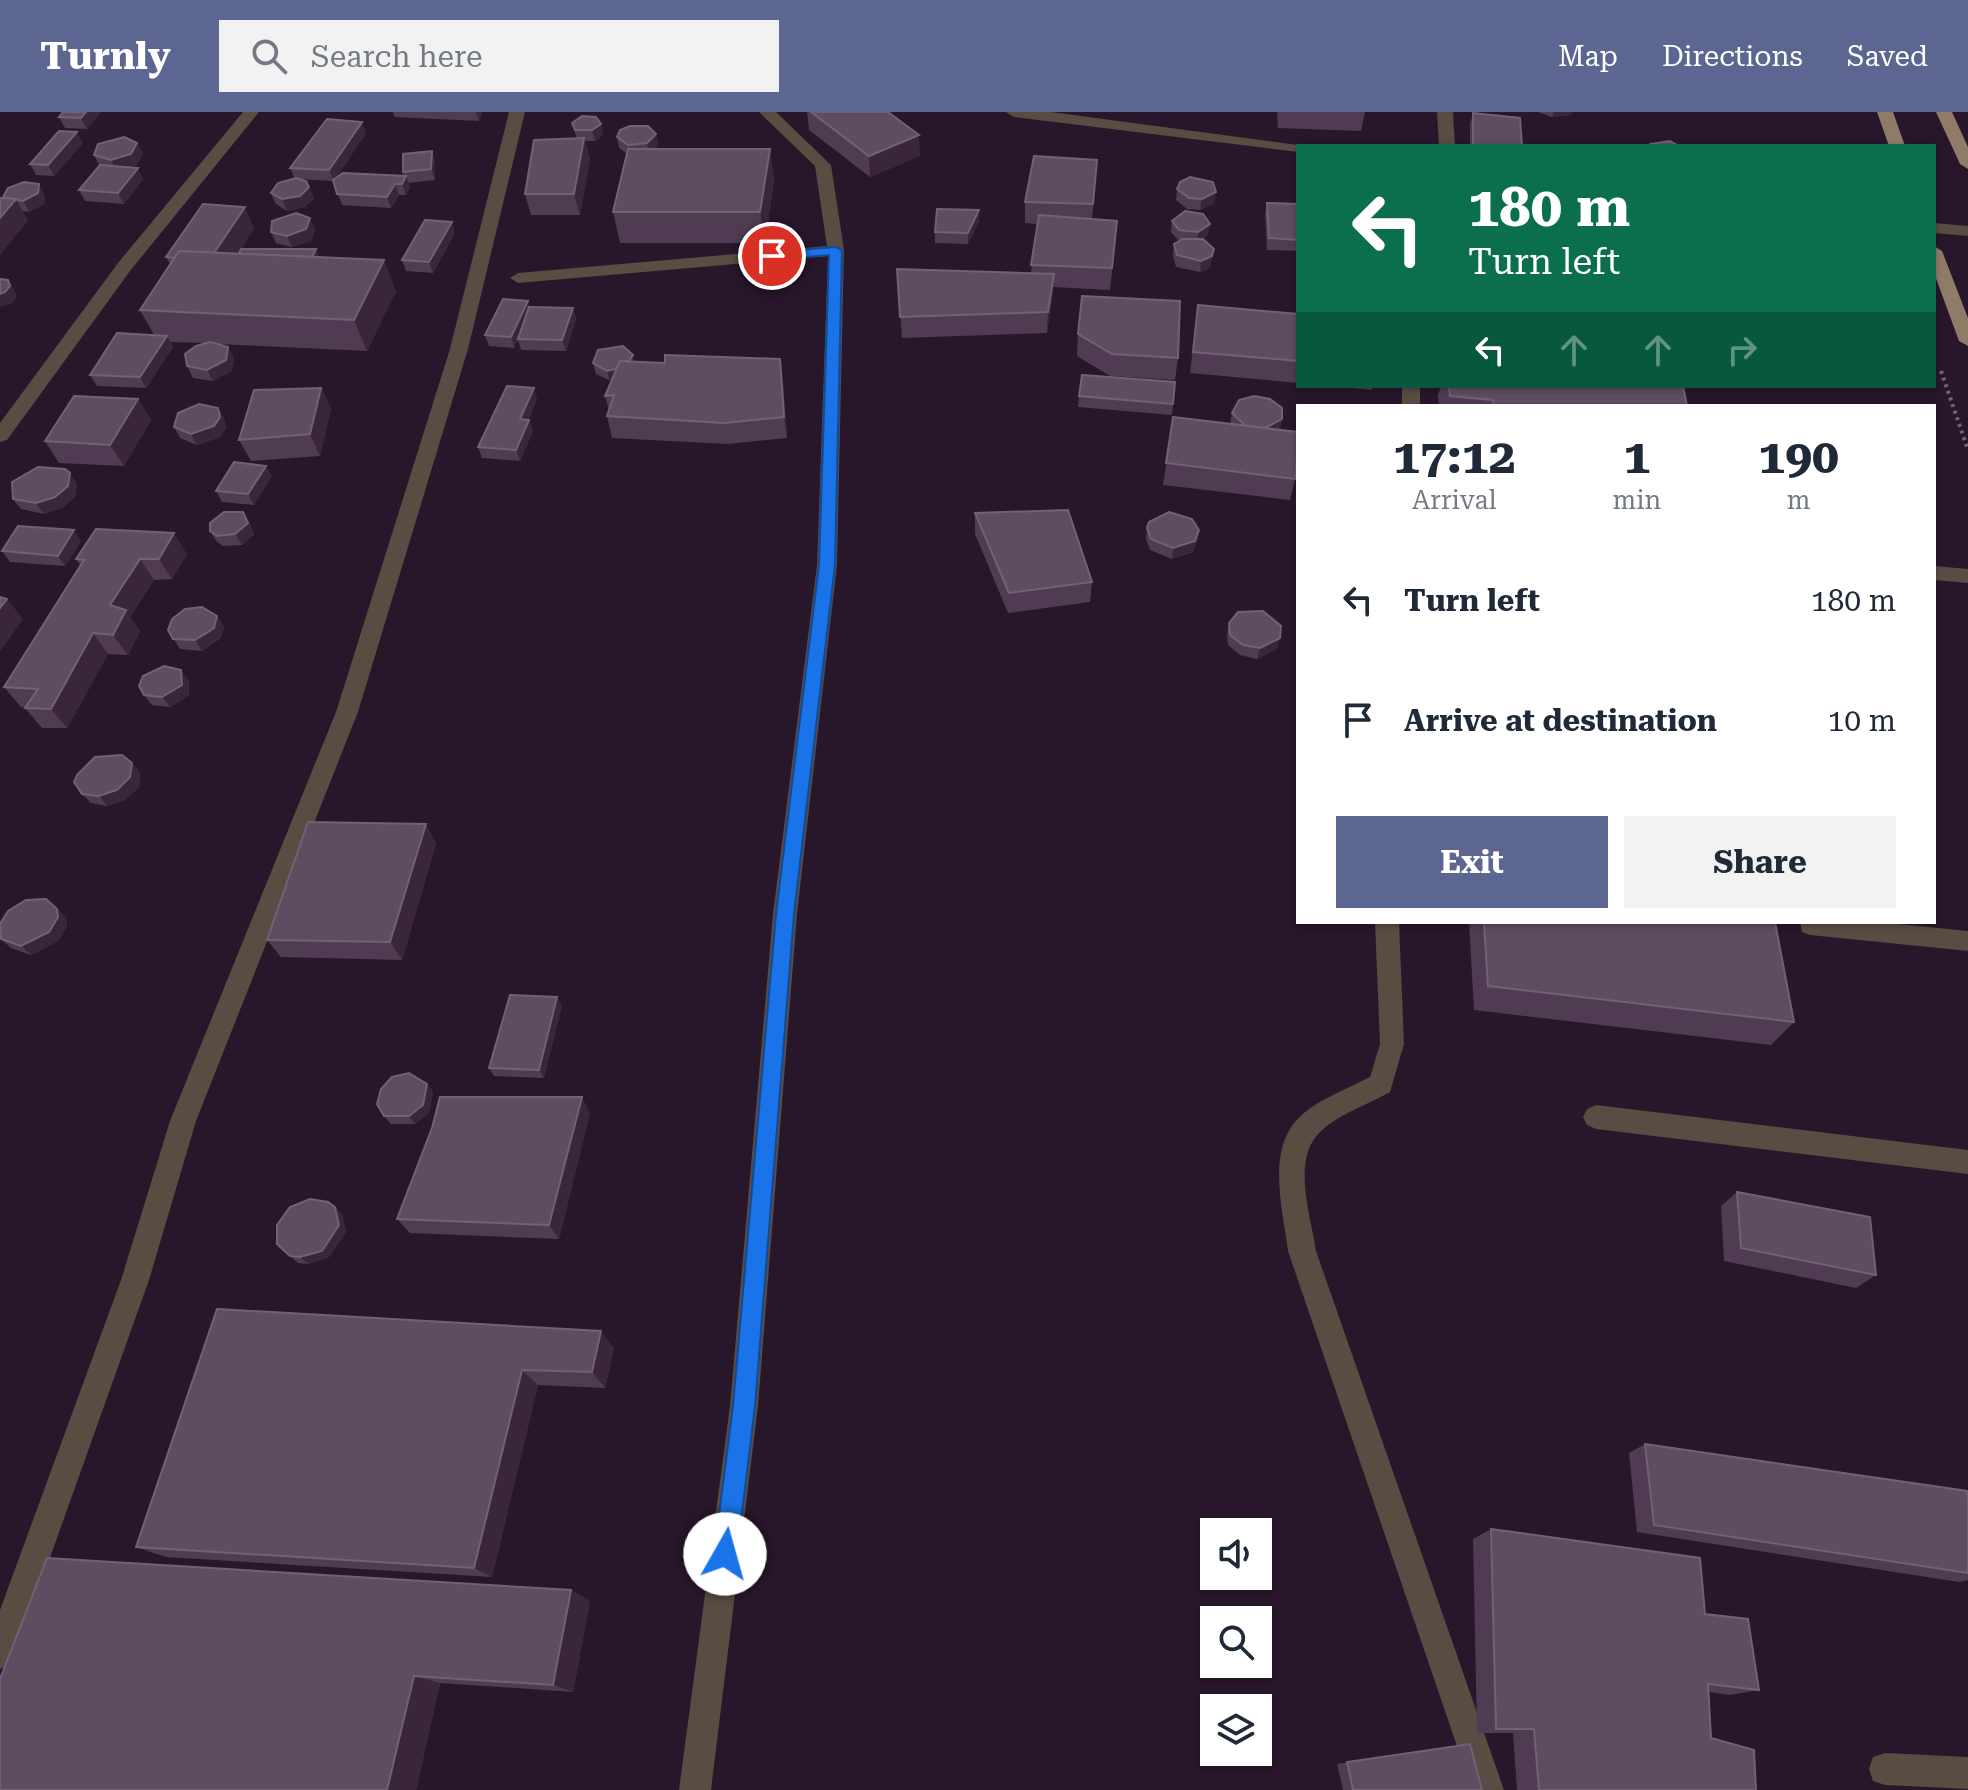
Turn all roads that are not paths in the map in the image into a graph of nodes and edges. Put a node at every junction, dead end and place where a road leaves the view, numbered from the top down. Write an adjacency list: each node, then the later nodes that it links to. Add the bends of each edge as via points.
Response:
1 (251, 112): 18 (street, via 124,267)
2 (517, 112): 26 (street, via 455,363 347,712 183,1121 135,1280)
3 (767, 112): 14 (street, via 823,165)
4 (1014, 112): 10 (street)
5 (1445, 112): 8 (street)
6 (1885, 112): 9 (main road)
7 (1944, 112): 11 (main road)
8 (1447, 144)
9 (1896, 144)
10 (1296, 147)
11 (1968, 164)
12 (1936, 228): 13 (street)
13 (1968, 231)
14 (836, 250): 16 (street); 29 (street, via 827,565 785,914 744,1406)
15 (1936, 256): 17 (main road)
16 (518, 278)
17 (1968, 341)
18 (0, 436)
19 (1936, 573): 20 (street)
20 (1968, 576)
21 (1387, 924): 30 (street, via 1392,1044 1381,1084 1312,1122 1291,1166 1302,1251)
22 (1810, 925): 23 (street)
23 (1968, 941)
24 (1596, 1117): 25 (street)
25 (1968, 1162)
26 (0, 1653)
27 (1885, 1769): 28 (street)
28 (1968, 1773)
29 (695, 1790)
30 (1488, 1790)

